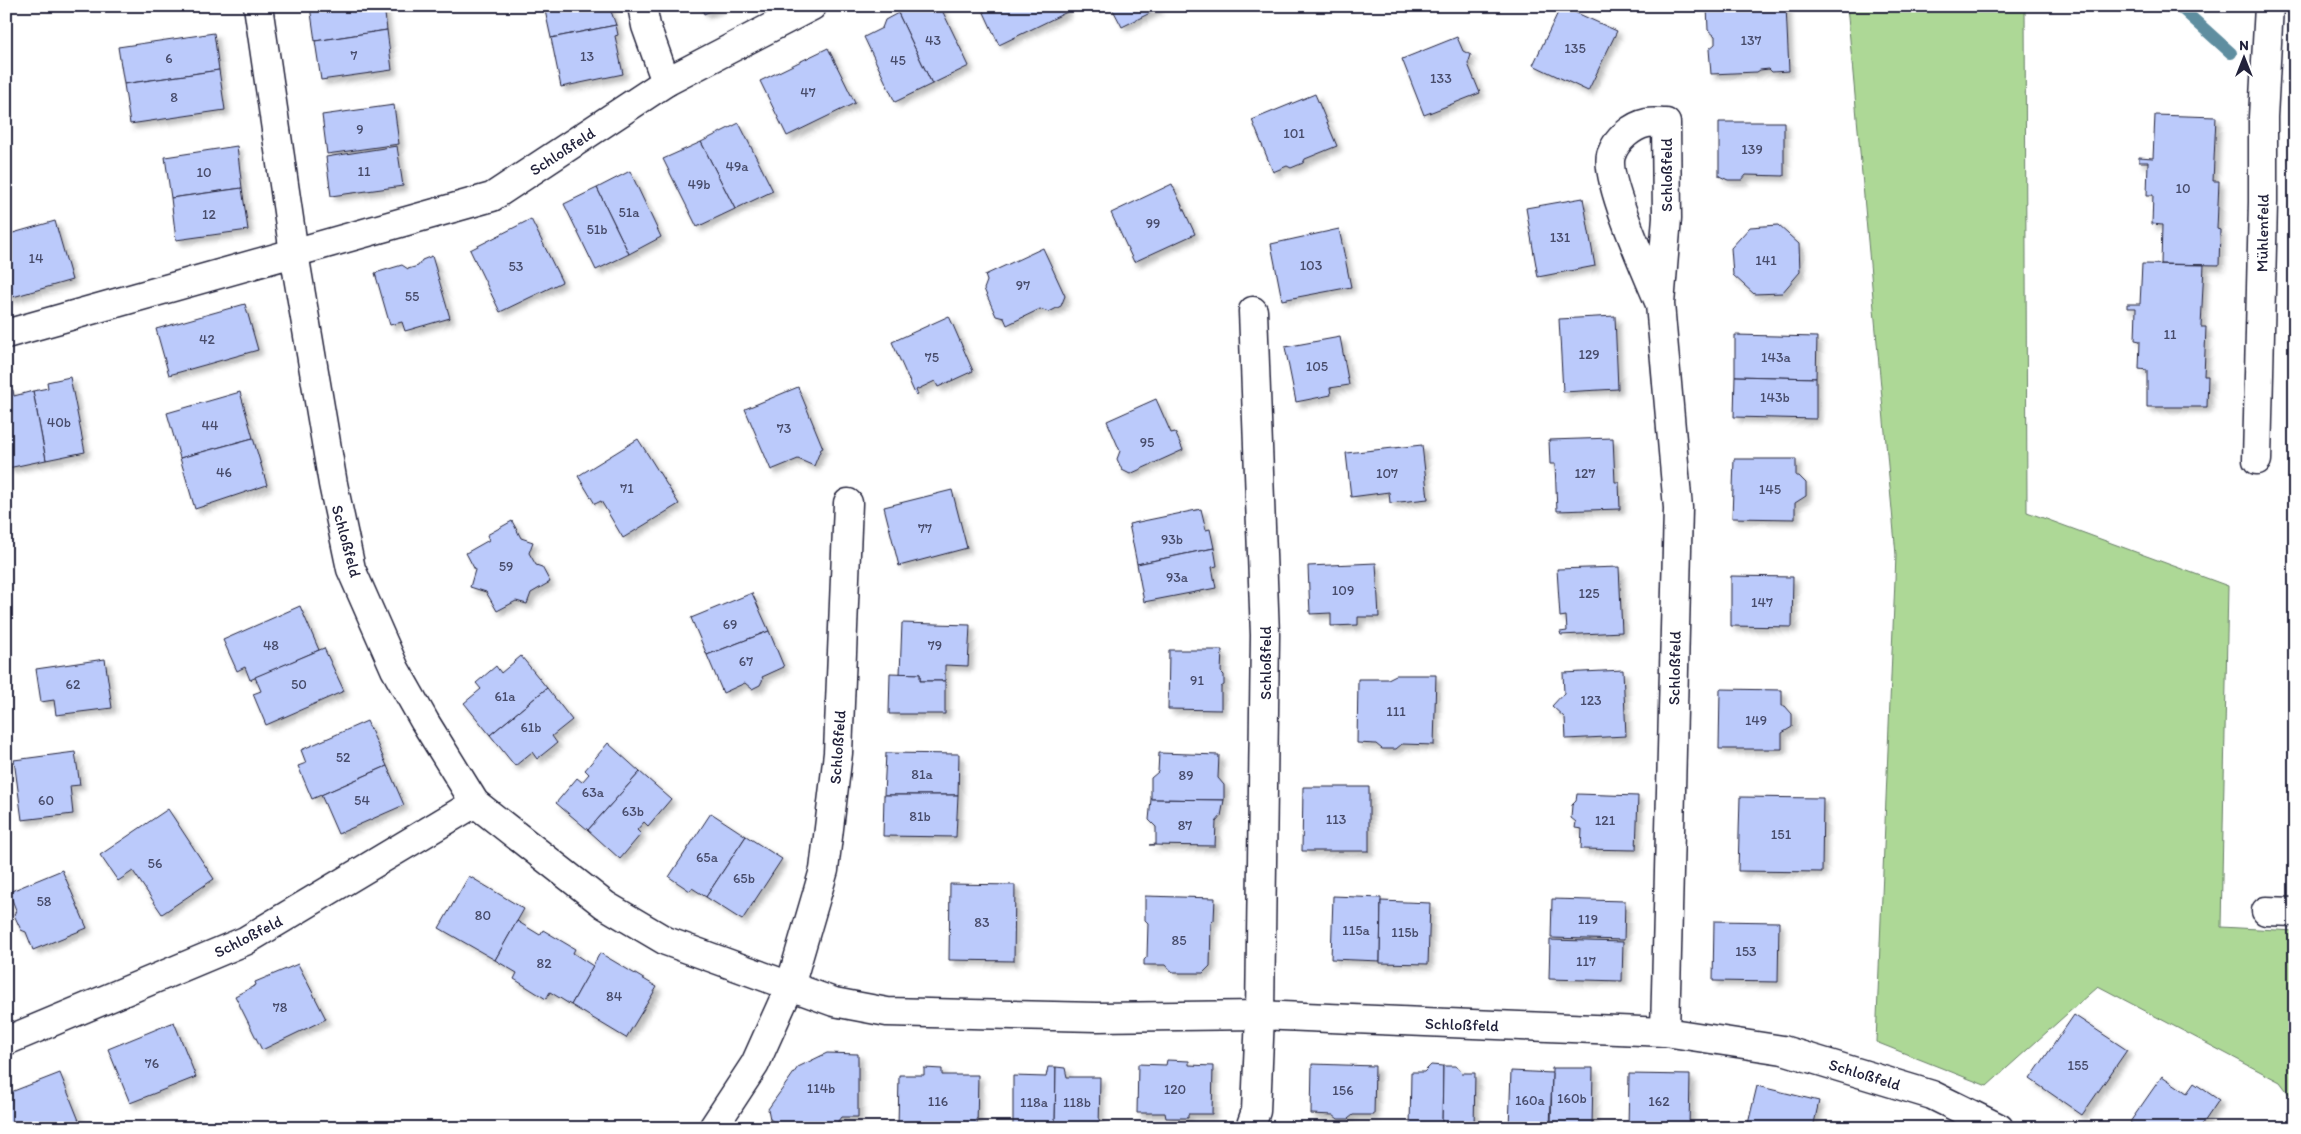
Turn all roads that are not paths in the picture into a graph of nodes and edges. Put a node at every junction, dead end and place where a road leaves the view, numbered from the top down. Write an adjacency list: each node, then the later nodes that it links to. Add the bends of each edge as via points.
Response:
1 (258, 6): 6 (street, Schloßfeld)
2 (642, 6): 5 (street)
3 (812, 6): 5 (street, Schloßfeld)
4 (2269, 6): 10 (street, Mühlenfeld, via 2263,118)
5 (666, 82): 6 (street, Schloßfeld, via 492,197)
6 (294, 253): 9 (street, Schloßfeld); 12 (street, Schloßfeld, via 333,484 352,569 395,669)
7 (1660, 304): 7 (street, Schloßfeld, via 1629,228 1614,182 1611,156 1622,136 1646,123 1666,123 1667,218); 17 (street, Schloßfeld, via 1678,508)
8 (1253, 311): 16 (street, Schloßfeld, via 1265,635)
9 (6, 334)
10 (2257, 460)
11 (848, 503): 15 (street, Schloßfeld, via 838,754 824,870)
12 (475, 803): 15 (street, Schloßfeld, via 605,905 666,941); 18 (street, Schloßfeld, via 244,941)
13 (2266, 911): 14 (street)
14 (2295, 912)
15 (790, 986): 16 (street, Schloßfeld, via 834,1002 886,1012 1097,1017); 19 (street, Schloßfeld, via 755,1064)
16 (1260, 1015): 17 (street, Schloßfeld); 20 (street, Schloßfeld, via 1256,1111)
17 (1665, 1032): 21 (street, Schloßfeld, via 1783,1050 1932,1095)
18 (6, 1041)
19 (712, 1128)
20 (1250, 1128)
21 (1999, 1128)

